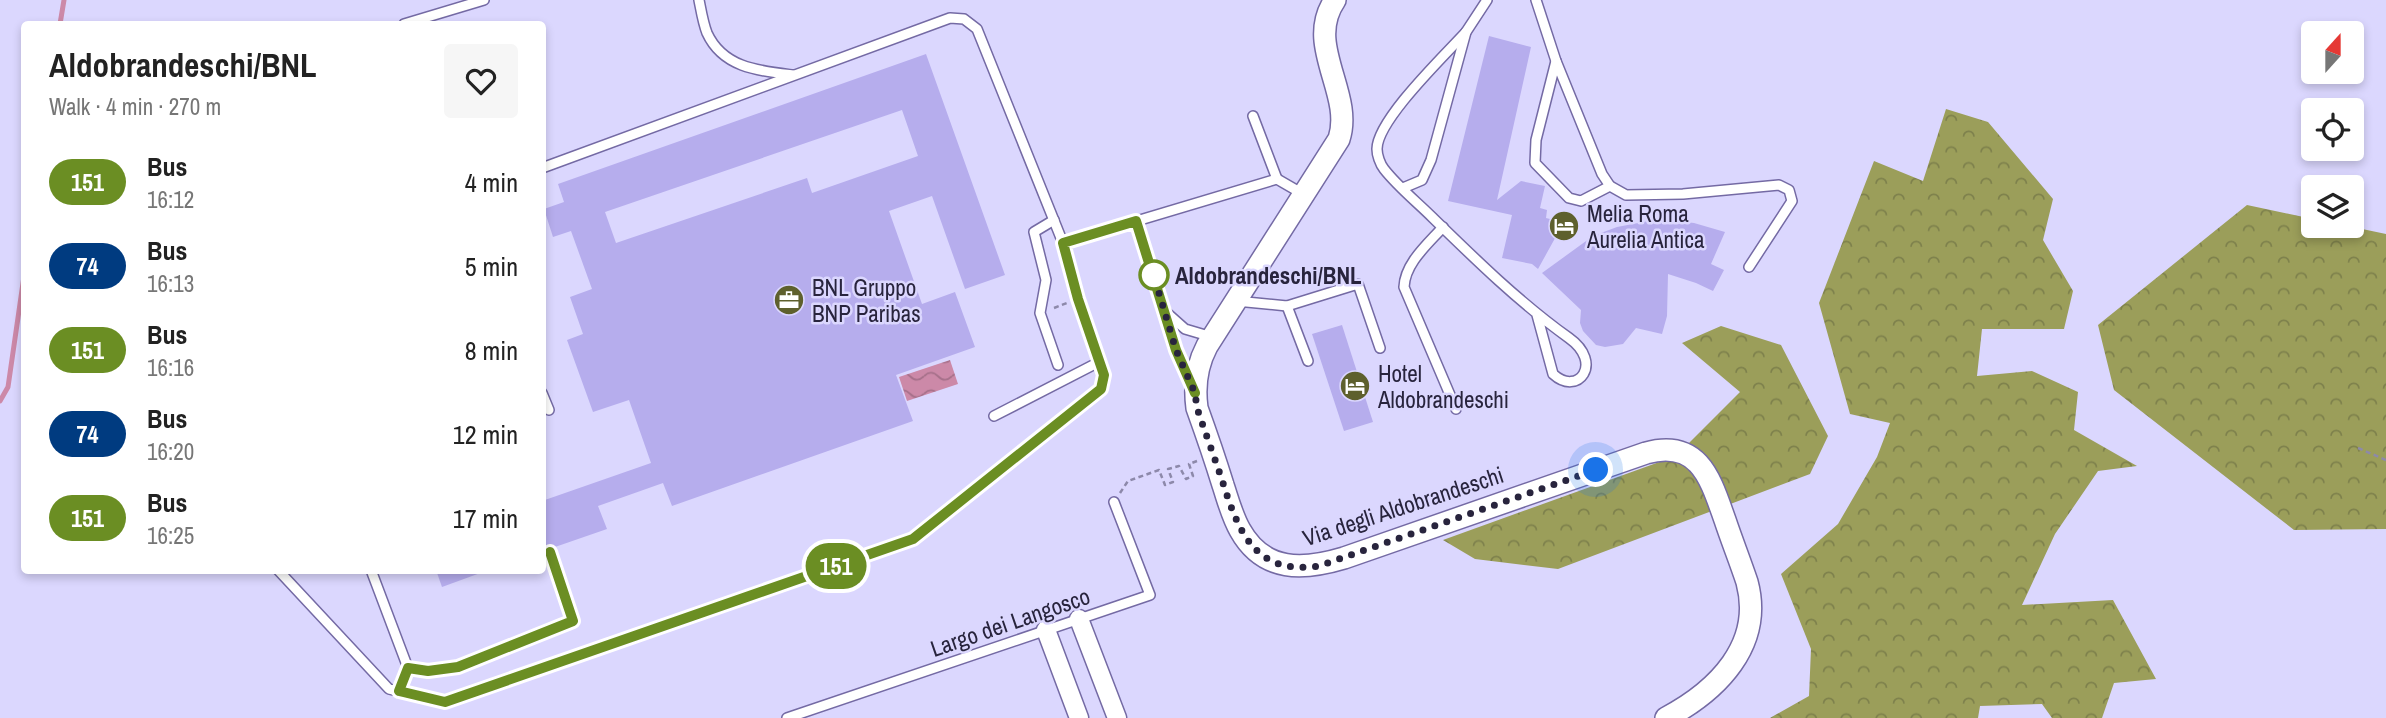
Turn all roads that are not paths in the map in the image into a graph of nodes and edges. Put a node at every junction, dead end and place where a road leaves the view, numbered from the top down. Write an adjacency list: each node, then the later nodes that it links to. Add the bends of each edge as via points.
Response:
1 (484, 0): 6 (lane)
2 (699, 0): 9 (lane, via 707,34 730,61 763,72)
3 (1335, 0): 15 (street, Via degli Aldobrandeschi, via 1325,38 1342,130)
4 (1487, 0): 7 (lane)
5 (1535, 0): 8 (lane)
6 (414, 21)
7 (1466, 32): 14 (lane, via 1431,160 1422,180); 14 (lane, via 1380,134 1377,150 1382,167)
8 (1556, 61): 13 (lane); 13 (lane, via 1536,140 1535,163 1569,198 1581,201)
9 (795, 75): 11 (lane); 16 (lane, via 950,18 964,19 977,29)
10 (1253, 116): 12 (lane)
11 (546, 167)
12 (1277, 179): 15 (lane); 17 (lane)
13 (1610, 186): 20 (lane, via 1626,195 1786,187 1792,201)
14 (1402, 188): 18 (lane)
15 (1304, 195): 21 (street, Via degli Aldobrandeschi)
16 (1054, 220): 19 (lane); 29 (lane, via 1034,232 1046,280 1040,313)
17 (1136, 221): 19 (lane); 23 (lane)
18 (1443, 227): 24 (lane); 32 (lane, via 1413,262 1404,287)
19 (1063, 243): 28 (lane)
20 (1749, 267)
21 (1235, 301): 22 (lane); 25 (street, Via degli Aldobrandeschi)
22 (1287, 306): 26 (lane, via 1358,284); 27 (lane)
23 (1166, 311): 25 (lane, via 1185,329); 30 (lane, via 1176,350)
24 (1537, 315): 24 (lane, via 1553,374 1564,381 1577,380 1587,368 1585,354)
25 (1212, 337): 30 (street, Via degli Aldobrandeschi, via 1200,361)
26 (1380, 348)
27 (1308, 361)
28 (1099, 362): 34 (lane); 42 (lane, via 1104,375 1101,389 913,539 445,702)
29 (1058, 365)
30 (1195, 393): 46 (street, Via degli Aldobrandeschi, via 1236,522 1258,551 1287,565 1305,567 1344,558 1646,453 1669,450 1688,456 1712,484 1747,582 1750,616 1736,659 1723,676)
31 (546, 403): 33 (lane)
32 (1456, 409)
33 (549, 410)
34 (995, 416)
35 (1114, 502): 39 (lane, Largo dei Langosco, via 1150,595)
36 (550, 552): 41 (lane, via 573,621 458,667)
37 (282, 574): 42 (lane, via 389,689)
38 (373, 574): 41 (lane)
39 (1079, 619): 40 (lane, Largo dei Langosco); 45 (street)
40 (1046, 631): 43 (lane, Largo dei Langosco); 44 (street)
41 (408, 668): 42 (lane)
42 (399, 691)
43 (787, 718)
44 (1079, 718)
45 (1116, 718)
46 (1666, 718)

